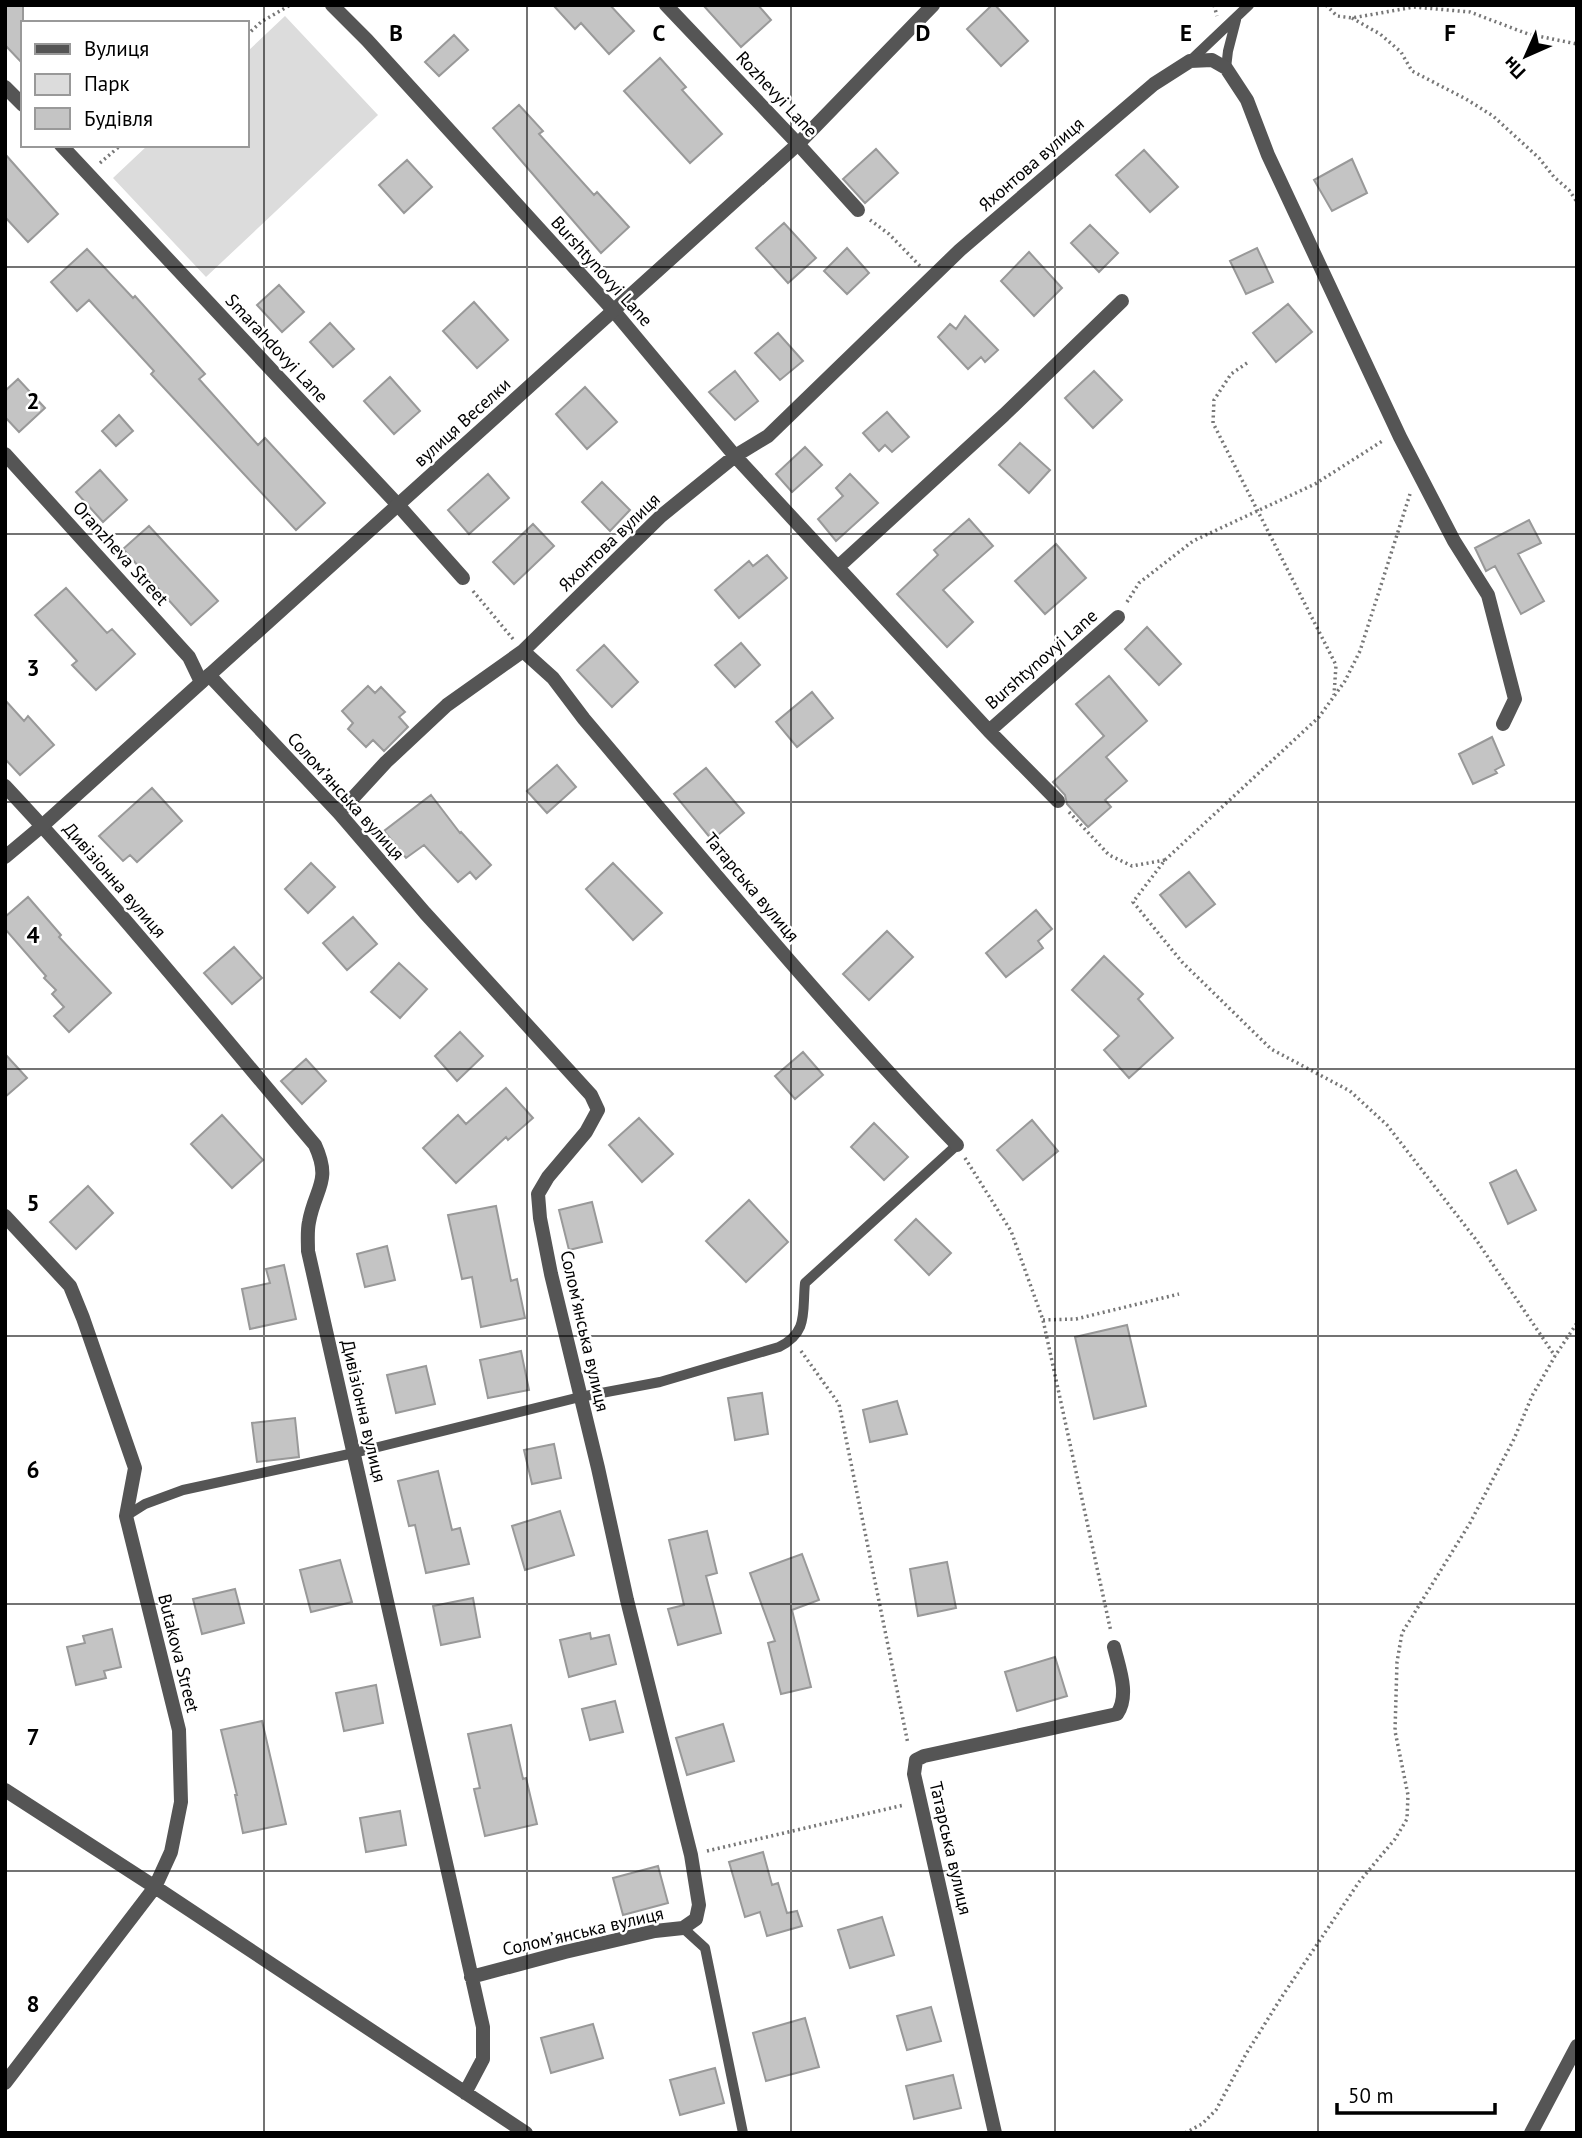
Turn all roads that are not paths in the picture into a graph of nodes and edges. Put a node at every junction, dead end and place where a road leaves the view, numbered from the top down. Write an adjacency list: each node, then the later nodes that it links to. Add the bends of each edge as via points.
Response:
1 (332, 5): 14 (street, Burshtynovyi Lane)
2 (666, 5): 10 (street, Rozhevyi Lane)
3 (933, 5): 10 (street, вулиця Веселки)
4 (1249, 5): 5 (lane)
5 (1237, 17): 6 (lane); 7 (lane)
6 (1190, 61): 7 (street, via 1212,60); 16 (street, Яхонтова вулиця, via 1154,84 960,250 768,436)
7 (1226, 68): 23 (street, via 1247,100 1268,155 1397,432 1488,595 1515,699)
8 (5, 87): 9 (street)
9 (21, 103)
10 (798, 144): 12 (street, Rozhevyi Lane); 14 (street, вулиця Веселки)
11 (63, 147): 17 (street, Smarahdovyi Lane)
12 (858, 210)
13 (1122, 301): 18 (street)
14 (613, 310): 16 (street, Burshtynovyi Lane); 17 (street, вулиця Веселки)
15 (5, 454): 22 (street, Oranzheva Street)
16 (735, 456): 18 (street, Burshtynovyi Lane); 21 (street, Яхонтова вулиця, via 661,516)
17 (399, 506): 19 (street, Smarahdovyi Lane); 22 (street, вулиця Веселки)
18 (838, 567): 24 (street, Burshtynovyi Lane)
19 (463, 578)
20 (1118, 617): 24 (street, Burshtynovyi Lane)
21 (523, 651): 27 (street, Яхонтова вулиця, via 447,705); 30 (street, Татарська вулиця, via 553,678 804,977)
22 (205, 679): 27 (street, Соломʼянська вулиця); 28 (street, вулиця Веселки)
23 (1503, 723)
24 (989, 731): 26 (street, Burshtynovyi Lane)
25 (5, 786): 28 (street, Дивізіонна вулиця)
26 (1058, 801)
27 (339, 813): 32 (street, Соломʼянська вулиця, via 591,1095 598,1110 538,1194 551,1274)
28 (43, 826): 29 (street, вулиця Веселки); 33 (street, Дивізіонна вулиця, via 315,1145 323,1163 321,1188 309,1222 308,1251)
29 (5, 856)
30 (957, 1145): 32 (lane, via 805,1283 801,1328 793,1340 660,1382)
31 (5, 1216): 34 (street, Butakova Street, via 70,1286 83,1318 135,1468)
32 (580, 1396): 33 (lane); 38 (street, Соломʼянська вулиця, via 691,1855 699,1905 696,1919)
33 (354, 1453): 34 (lane, via 183,1490); 39 (street, Дивізіонна вулиця)
34 (126, 1516): 37 (street, Butakova Street, via 179,1730 181,1802 171,1852)
35 (1114, 1647): 45 (street, Татарська вулиця, via 1124,1691 1117,1714 916,1760 915,1774)
36 (5, 1790): 37 (street)
37 (155, 1886): 41 (street, Butakova Street); 42 (street)
38 (683, 1928): 39 (street, Соломʼянська вулиця); 44 (lane, via 705,1948)
39 (471, 1977): 42 (street, Дивізіонна вулиця, via 483,2027 483,2059)
40 (1577, 2046): 46 (street)
41 (5, 2083)
42 (465, 2093): 43 (street)
43 (526, 2133)
44 (743, 2133)
45 (995, 2133)
46 (1531, 2133)

